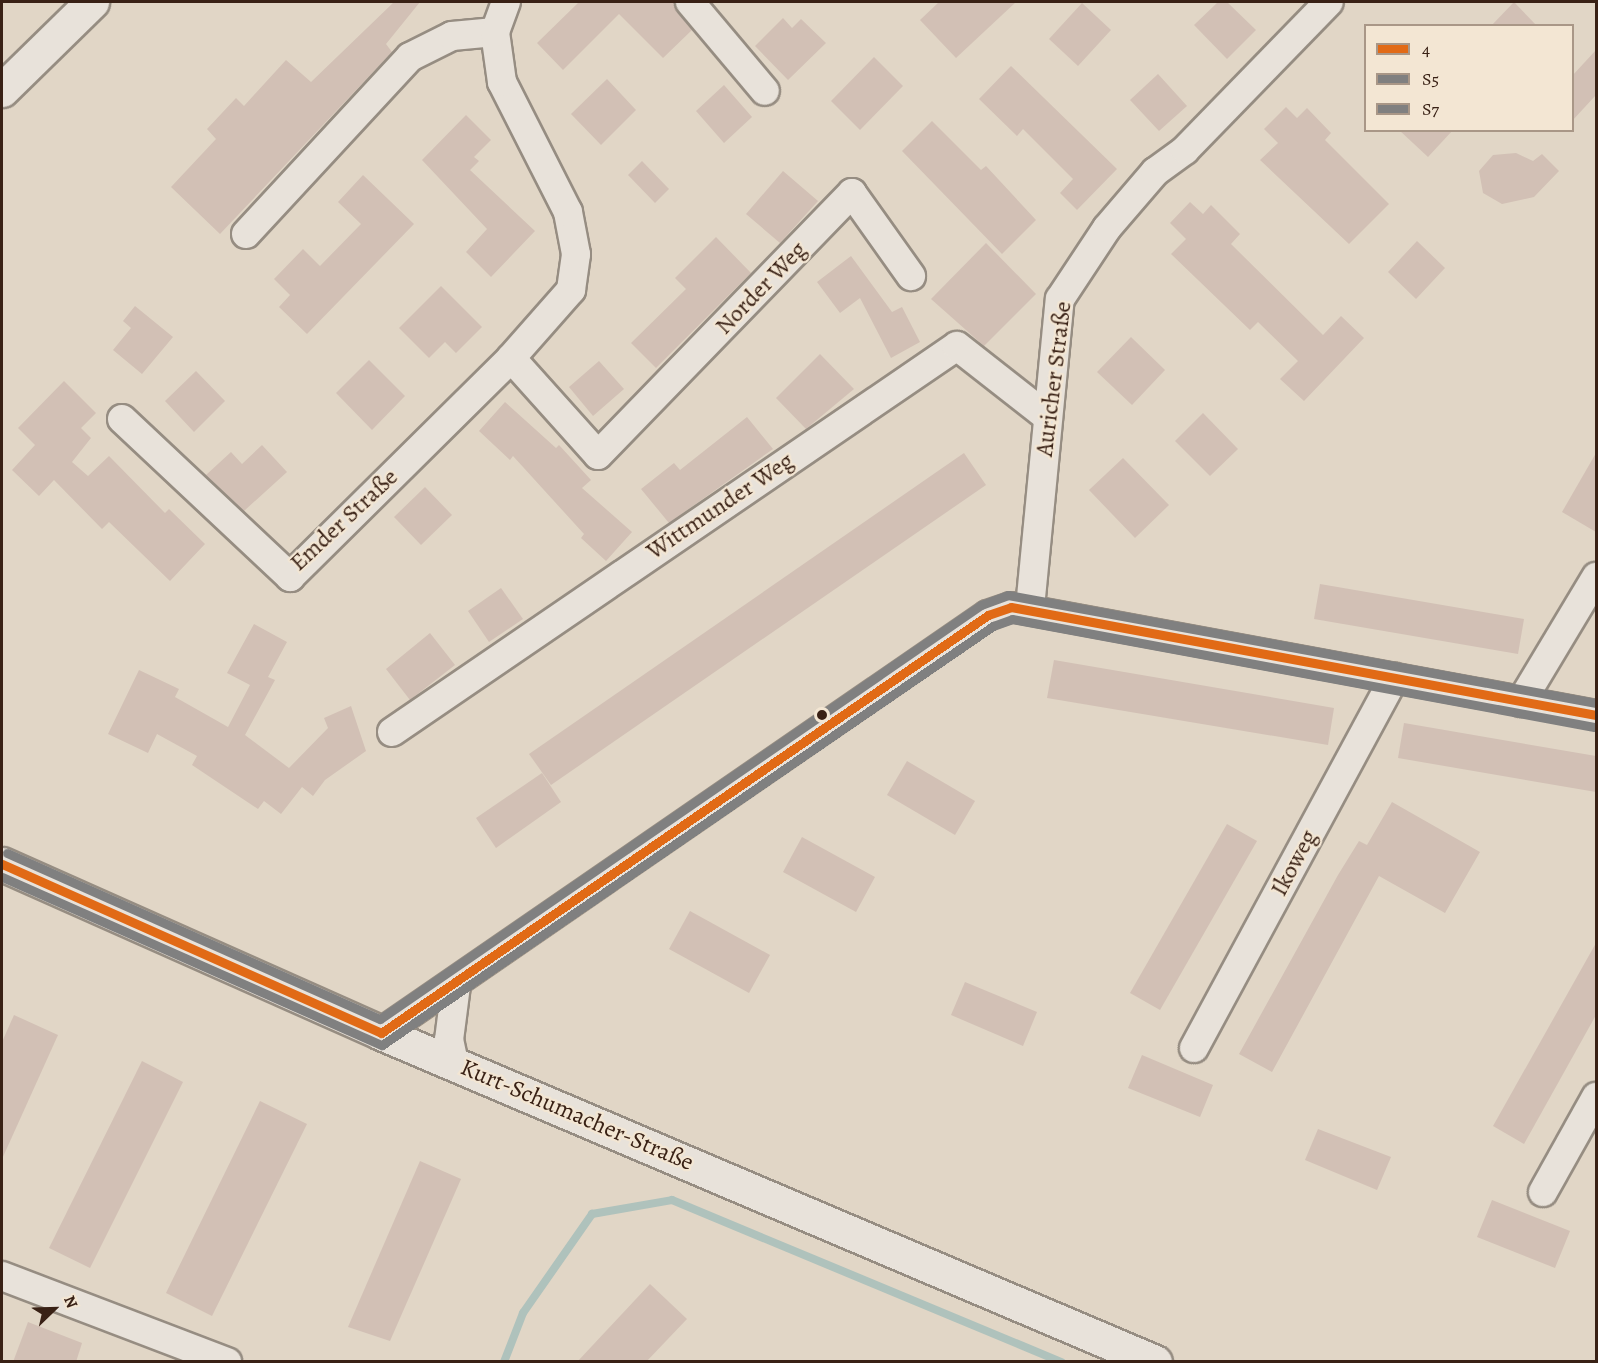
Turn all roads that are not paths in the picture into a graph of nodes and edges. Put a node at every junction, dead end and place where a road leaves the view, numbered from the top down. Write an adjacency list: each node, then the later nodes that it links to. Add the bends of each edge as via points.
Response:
1 (92, 2): 6 (street)
2 (506, 2): 5 (street, Emder Straße)
3 (690, 2): 7 (street)
4 (1329, 2): 11 (street, Auricher Straße, via 1185,150 1155,172 1107,228 1060,298)
5 (495, 33): 8 (street, via 452,36 410,57); 10 (street, Emder Straße, via 501,82 568,212 576,254 571,290)
6 (2, 90)
7 (765, 91)
8 (246, 234)
9 (911, 276): 10 (street, Norder Weg, via 852,193 598,455)
10 (511, 358): 12 (street, Emder Straße, via 290,577)
11 (1045, 415): 14 (street, Auricher Straße); 18 (street, Wittmunder Weg, via 957,346)
12 (122, 419)
13 (1596, 577): 16 (street)
14 (1030, 608): 15 (street); 20 (street, via 1011,608 988,615)
15 (1394, 678): 16 (street); 22 (street, Ikoweg)
16 (1521, 702): 17 (street)
17 (1596, 715)
18 (392, 732)
19 (2, 864): 21 (street, Kurt-Schumacher-Straße)
20 (456, 985): 21 (street); 23 (street, via 449,1040)
21 (381, 1033): 23 (street, Kurt-Schumacher-Straße)
22 (1194, 1048)
23 (454, 1063): 28 (street, Kurt-Schumacher-Straße)
24 (1596, 1097): 25 (street)
25 (1543, 1192)
26 (2, 1276): 27 (street)
27 (227, 1362)
28 (1155, 1362)

